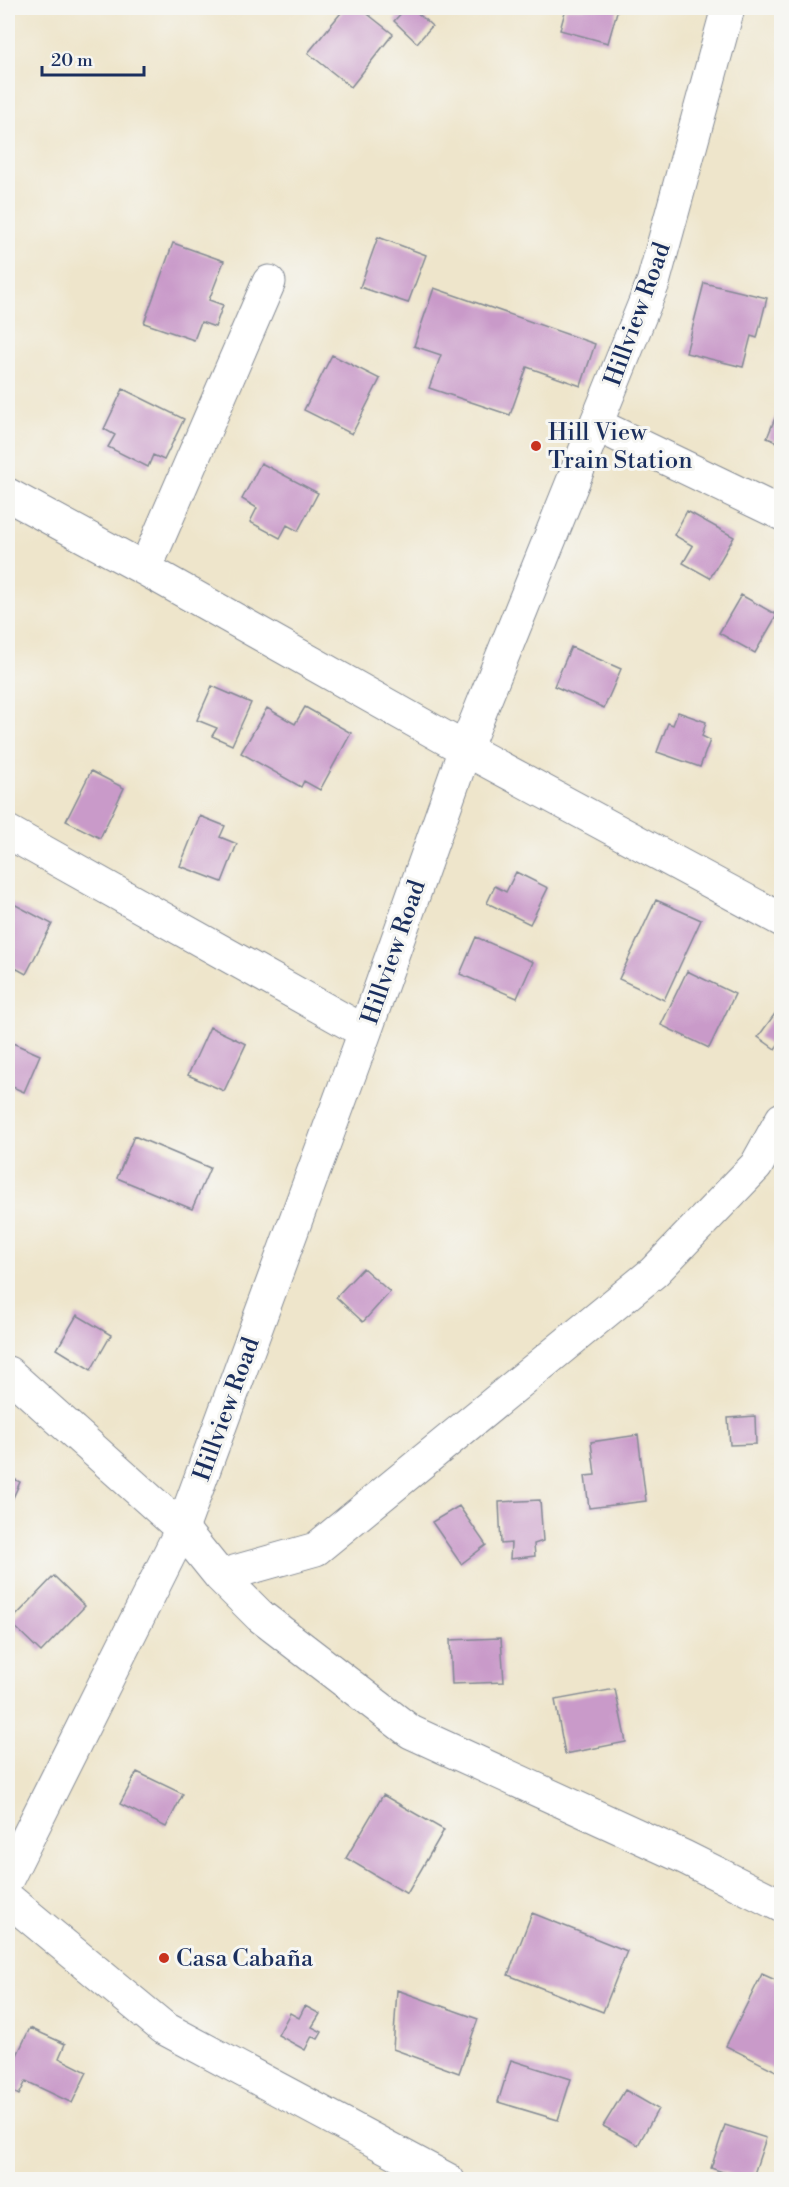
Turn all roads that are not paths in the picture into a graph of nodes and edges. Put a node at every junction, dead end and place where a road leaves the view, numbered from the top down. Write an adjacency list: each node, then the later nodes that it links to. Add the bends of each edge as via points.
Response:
1 (728, 8): 3 (street, Hillview Road, via 653,283)
2 (269, 282): 6 (street)
3 (597, 425): 5 (street); 7 (street, Hillview Road)
4 (8, 495): 6 (street)
5 (782, 514)
6 (145, 569): 7 (street)
7 (465, 749): 9 (street); 10 (street, Hillview Road)
8 (8, 831): 10 (street)
9 (782, 920)
10 (365, 1032): 13 (street, Hillview Road)
11 (782, 1119): 14 (street, via 756,1166 654,1272 316,1550)
12 (8, 1373): 13 (street)
13 (182, 1529): 14 (street); 15 (street, Hillview Road)
14 (220, 1576): 17 (street, via 260,1616 411,1732)
15 (8, 1877)
16 (8, 1899): 18 (street, via 164,2028)
17 (782, 1905)
18 (448, 2180)

